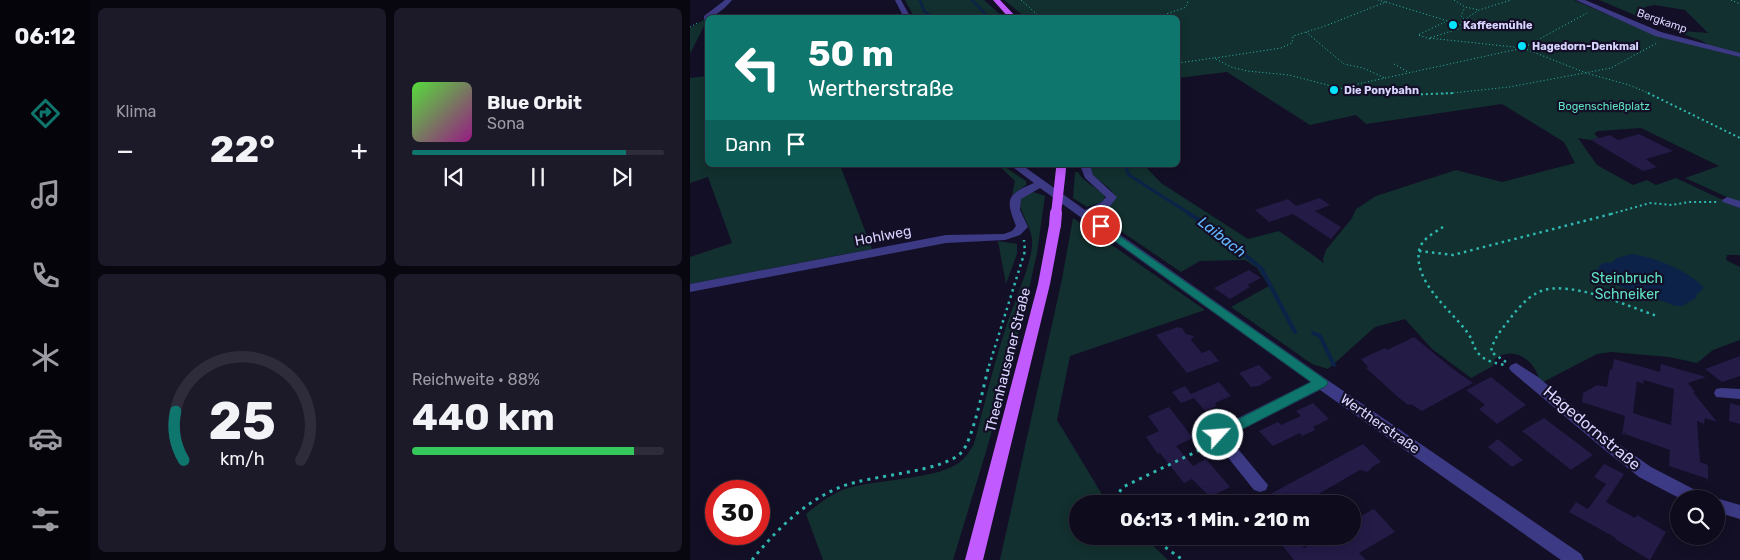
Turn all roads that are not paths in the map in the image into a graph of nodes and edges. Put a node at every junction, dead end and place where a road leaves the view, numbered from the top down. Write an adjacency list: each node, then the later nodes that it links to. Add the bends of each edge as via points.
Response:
1 (729, 0): 5 (street)
2 (898, 0): 6 (street)
3 (996, 0): 7 (main road)
4 (1579, 0): 8 (street, Bergkamp, via 1667,37)
5 (711, 15)
6 (906, 15)
7 (1011, 15)
8 (1740, 56)
9 (1018, 167): 12 (street, Wertherstraße)
10 (1061, 167): 23 (main road, Theenhausener Straße, bridge, via 1056,225 1044,284)
11 (1085, 167): 13 (street, via 1090,180 1112,197 1106,204)
12 (1041, 184): 13 (street, Wertherstraße); 14 (street, Hohlweg, via 1016,199 1015,209 1022,227 1005,237 946,239)
13 (1085, 214): 16 (street, Wertherstraße)
14 (690, 288)
15 (1516, 368): 20 (street, Hagedornstraße, via 1547,390 1614,450)
16 (1321, 383): 19 (street, via 1218,435); 24 (street, Wertherstraße)
17 (1721, 393): 18 (street)
18 (1740, 394)
19 (1260, 485)
20 (1680, 490)
21 (1725, 508): 22 (street)
22 (1740, 512)
23 (974, 560)
24 (1575, 560)

